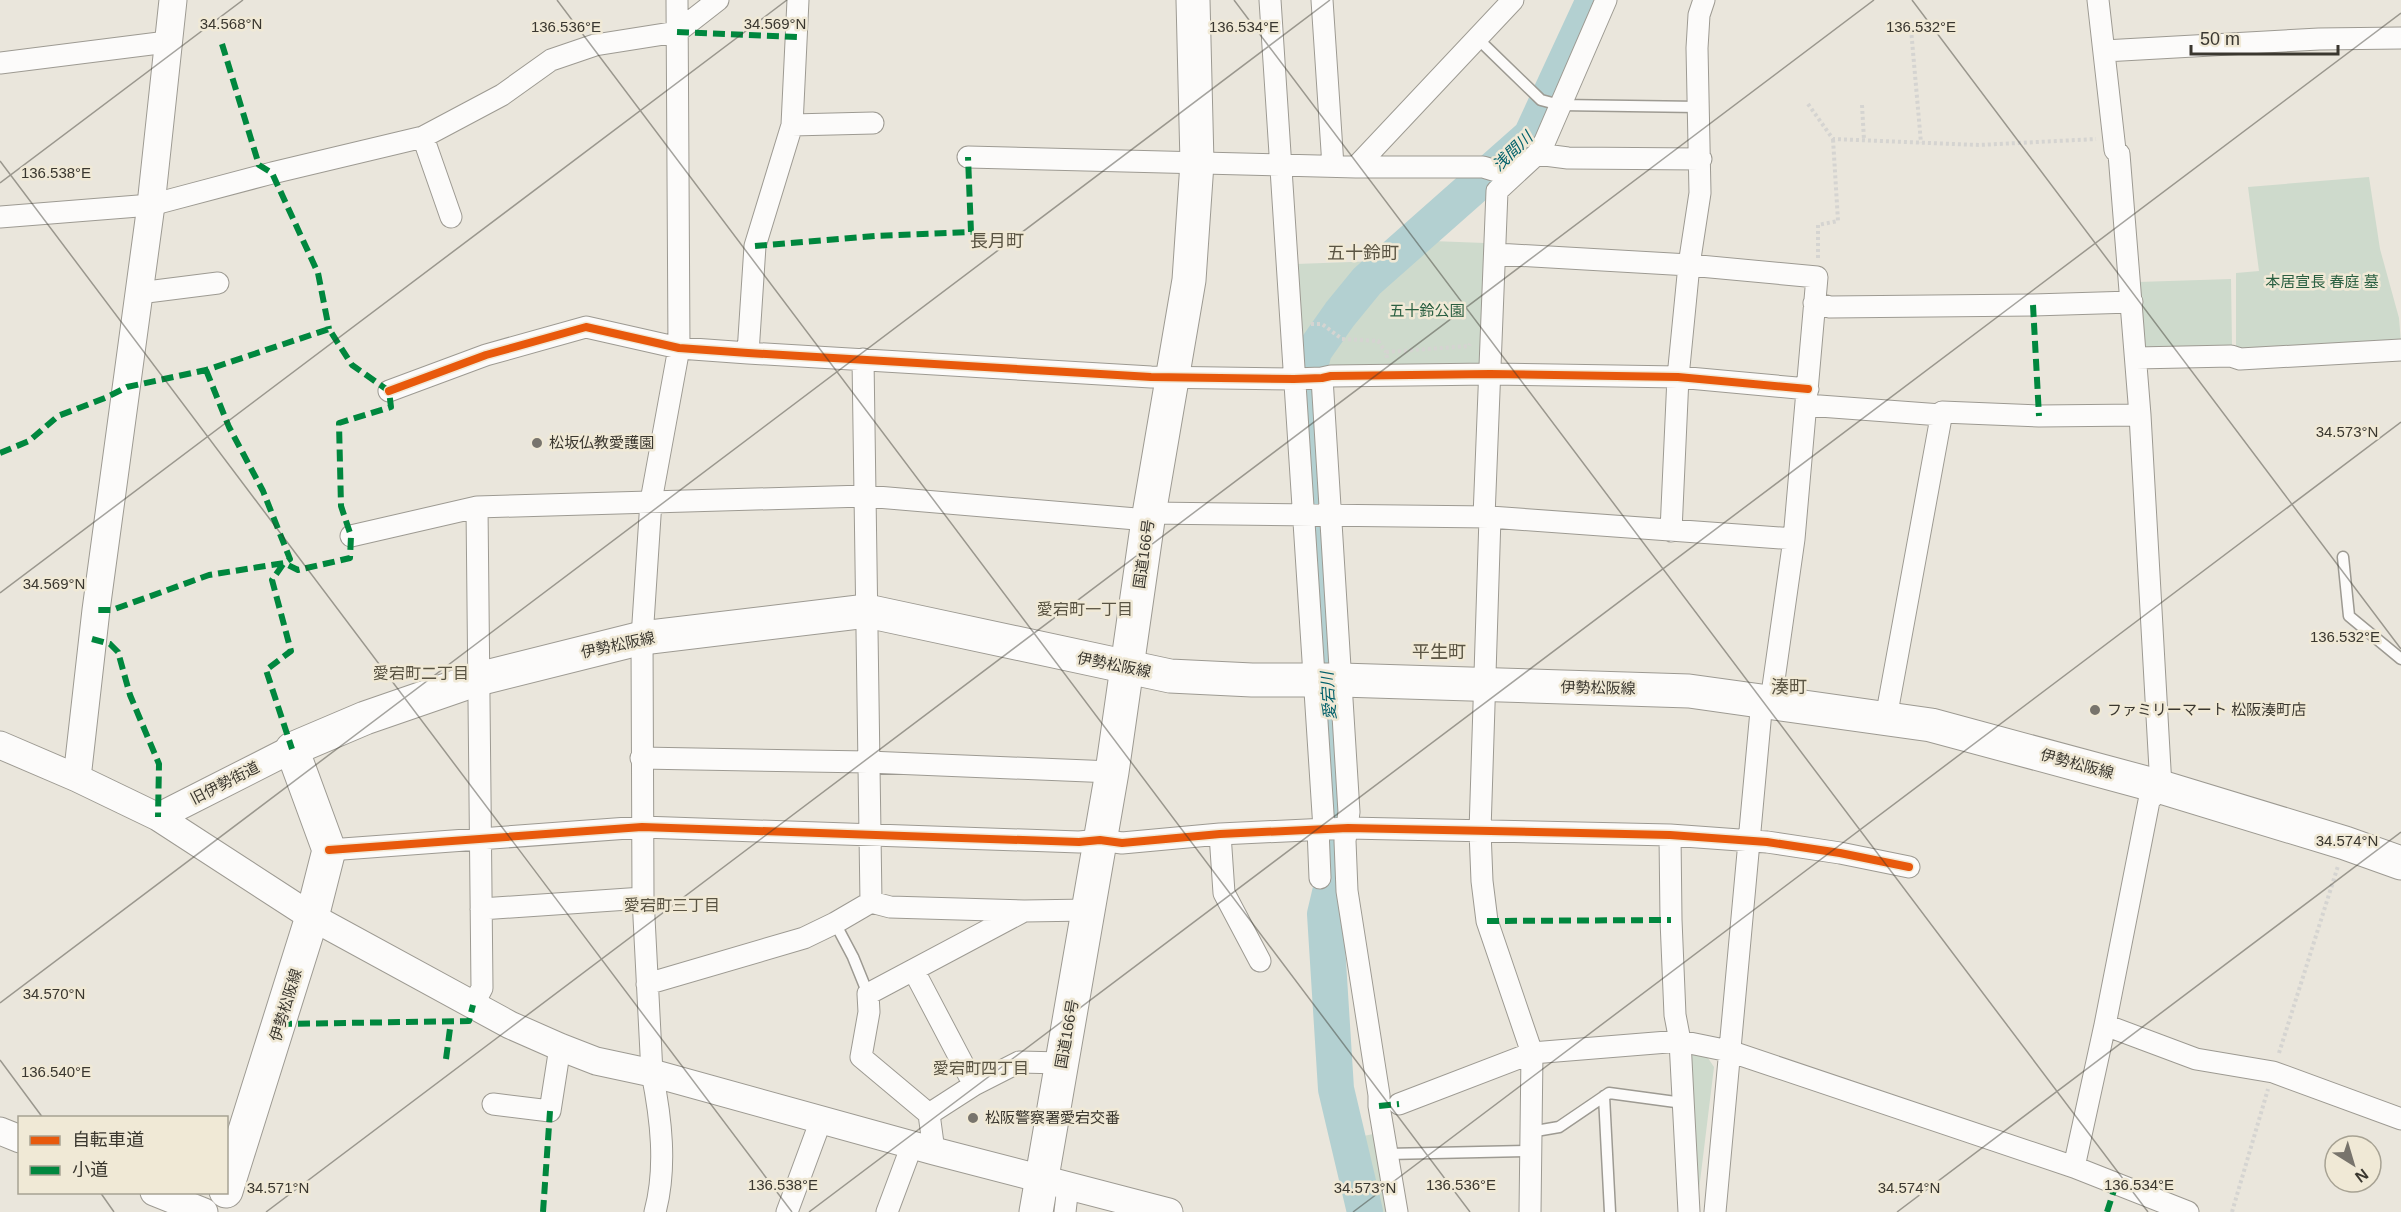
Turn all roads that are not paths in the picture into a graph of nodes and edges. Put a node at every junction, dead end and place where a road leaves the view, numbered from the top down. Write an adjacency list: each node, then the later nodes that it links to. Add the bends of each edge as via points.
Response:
1 (173, 0): 15 (street)
2 (677, 0): 12 (street)
3 (718, 0): 12 (street)
4 (798, 0): 21 (street)
5 (1192, 0): 26 (main road, 国道166号)
6 (1270, 0): 27 (street)
7 (1322, 0): 28 (street)
8 (1513, 0): 13 (street)
9 (1606, 0): 18 (street)
10 (1704, 0): 19 (street, via 1699,15)
11 (2098, 0): 16 (street)
12 (677, 32): 22 (street, via 595,45 551,60 502,95); 40 (street)
13 (1477, 38): 18 (lane); 29 (street)
14 (2401, 38): 16 (street)
15 (167, 42): 17 (street); 31 (street)
16 (2104, 51): 38 (street, via 2115,150 2119,154)
17 (0, 63)
18 (1553, 103): 19 (lane); 23 (street, via 1545,141)
19 (1699, 107): 25 (street)
20 (873, 123): 21 (street)
21 (792, 125): 42 (street, via 754,246)
22 (423, 137): 31 (street); 33 (street)
23 (1537, 154): 25 (street, via 1568,158); 30 (street)
24 (968, 157): 26 (street)
25 (1701, 159): 35 (street)
26 (1197, 163): 27 (street); 47 (main road, 国道166号, via 1189,280)
27 (1280, 164): 28 (street); 49 (street)
28 (1333, 166): 29 (street)
29 (1356, 167): 30 (street, via 1483,167)
30 (1512, 176): 34 (street, via 1497,191)
31 (151, 205): 32 (street); 37 (street)
32 (0, 217)
33 (451, 217)
34 (1496, 254): 35 (street); 45 (street)
35 (1689, 265): 39 (street, via 1817,277); 46 (street)
36 (218, 283): 37 (street)
37 (139, 293): 79 (street)
38 (2132, 302): 39 (street, via 1830,307); 43 (street)
39 (1814, 303): 51 (street)
40 (679, 348): 42 (street); 50 (street, via 586,327 486,355); 55 (street)
41 (2401, 350): 43 (street, via 2240,359)
42 (748, 353): 44 (street)
43 (2136, 358): 53 (street)
44 (863, 359): 47 (street); 54 (street)
45 (1490, 374): 46 (street); 48 (street); 60 (street)
46 (1678, 377): 51 (street); 61 (street)
47 (1172, 378): 49 (street); 59 (main road, 国道166号)
48 (1322, 378): 49 (street); 58 (street)
49 (1297, 379): 57 (street)
50 (389, 390)
51 (1807, 397): 52 (street); 63 (street)
52 (1941, 415): 53 (street, via 1942,412); 73 (street)
53 (2140, 416): 80 (street)
54 (865, 496): 55 (street); 59 (street); 65 (street)
55 (651, 501): 56 (street); 66 (street)
56 (477, 507): 62 (street); 69 (street)
57 (1303, 516): 58 (street); 59 (street); 70 (street)
58 (1329, 516): 60 (street); 70 (street)
59 (1149, 517): 68 (main road, 国道166号)
60 (1487, 517): 61 (street); 71 (street)
61 (1671, 531): 63 (street)
62 (351, 536)
63 (1794, 539): 72 (street)
64 (2343, 556): 67 (lane, via 2349,616)
65 (867, 611): 66 (main road, 伊勢松阪線); 68 (main road, 伊勢松阪線); 77 (street)
66 (642, 638): 69 (main road, 伊勢松阪線); 76 (street)
67 (2401, 659)
68 (1128, 667): 70 (main road, 伊勢松阪線, via 1170,676); 78 (main road, 国道166号)
69 (478, 679): 75 (main road, 伊勢松阪線); 89 (street)
70 (1327, 680): 71 (main road, 伊勢松阪線); 83 (street, via 1349,812)
71 (1484, 685): 72 (main road, 伊勢松阪線, via 1689,690); 84 (street)
72 (1767, 701): 73 (main road, 伊勢松阪線); 88 (street)
73 (1886, 718): 80 (main road, 伊勢松阪線, via 1931,725)
74 (1, 748): 79 (street)
75 (292, 749): 81 (street, 旧伊勢街道); 91 (main road)
76 (641, 758): 77 (street); 82 (street)
77 (868, 762): 78 (street); 85 (street)
78 (1112, 772): 90 (main road, 国道166号)
79 (77, 778): 81 (street)
80 (2161, 787): 92 (main road, 伊勢松阪線); 107 (street, via 2149,801)
81 (158, 817): 100 (street)
82 (642, 827): 85 (street); 89 (street); 95 (street)
83 (1331, 829): 84 (street); 86 (street); 94 (street); 126 (street, via 1345,842 1347,891)
84 (1480, 831): 87 (street); 111 (street, via 1487,921)
85 (869, 833): 90 (street); 96 (street)
86 (1220, 834): 90 (street, via 1122,843); 102 (street, via 1224,892)
87 (1670, 835): 88 (street); 108 (street, via 1673,979)
88 (1748, 839): 93 (street); 110 (street)
89 (480, 840): 91 (street); 97 (street)
90 (1100, 840): 98 (main road, 国道166号)
91 (329, 850): 100 (main road, 伊勢松阪線)
92 (2401, 863)
93 (1909, 867)
94 (1320, 878)
95 (643, 898): 97 (street); 104 (street)
96 (871, 902): 99 (street, via 890,907); 101 (street)
97 (482, 909): 106 (street, via 482,988)
98 (1089, 910): 99 (street); 112 (main road, 国道166号)
99 (1024, 911): 103 (street)
100 (312, 917): 106 (street); 128 (main road, 伊勢松阪線)
101 (835, 923): 104 (street, via 804,938); 105 (lane)
102 (1260, 961)
103 (914, 971): 105 (street); 114 (street)
104 (647, 984): 113 (street)
105 (868, 994): 119 (street, via 869,1012 861,1056)
106 (473, 1005): 109 (street)
107 (2105, 1025): 121 (street, via 2196,1059 2273,1072); 127 (street)
108 (1680, 1041): 110 (street); 111 (street); 116 (street)
109 (560, 1047): 113 (street, via 596,1061); 117 (street, via 550,1111)
110 (1729, 1051): 127 (street); 142 (street)
111 (1532, 1053): 118 (street); 124 (street)
112 (1062, 1063): 114 (street, via 1019,1062); 131 (main road, 国道166号)
113 (652, 1073): 120 (street); 134 (street, via 663,1160)
114 (974, 1085): 119 (street)
115 (1604, 1096): 116 (lane, via 1610,1093); 124 (lane, via 1559,1127); 140 (lane)
116 (1683, 1103): 141 (street)
117 (493, 1104)
118 (1398, 1104)
119 (928, 1114): 125 (street)
120 (821, 1119): 125 (street); 135 (street)
121 (2401, 1119)
122 (0, 1131): 123 (street)
123 (18, 1138)
124 (1530, 1141): 126 (lane); 139 (street)
125 (923, 1148): 131 (street); 136 (street)
126 (1387, 1154): 138 (street)
127 (2073, 1167): 143 (street)
128 (228, 1186)
129 (159, 1194): 132 (street)
130 (225, 1194): 133 (main road, 伊勢松阪線)
131 (1047, 1201): 137 (street)
132 (204, 1212)
133 (220, 1212)
134 (654, 1212)
135 (787, 1212)
136 (887, 1212)
137 (1169, 1212)
138 (1397, 1212)
139 (1530, 1212)
140 (1610, 1212)
141 (1689, 1212)
142 (1715, 1212)
143 (2188, 1212)

